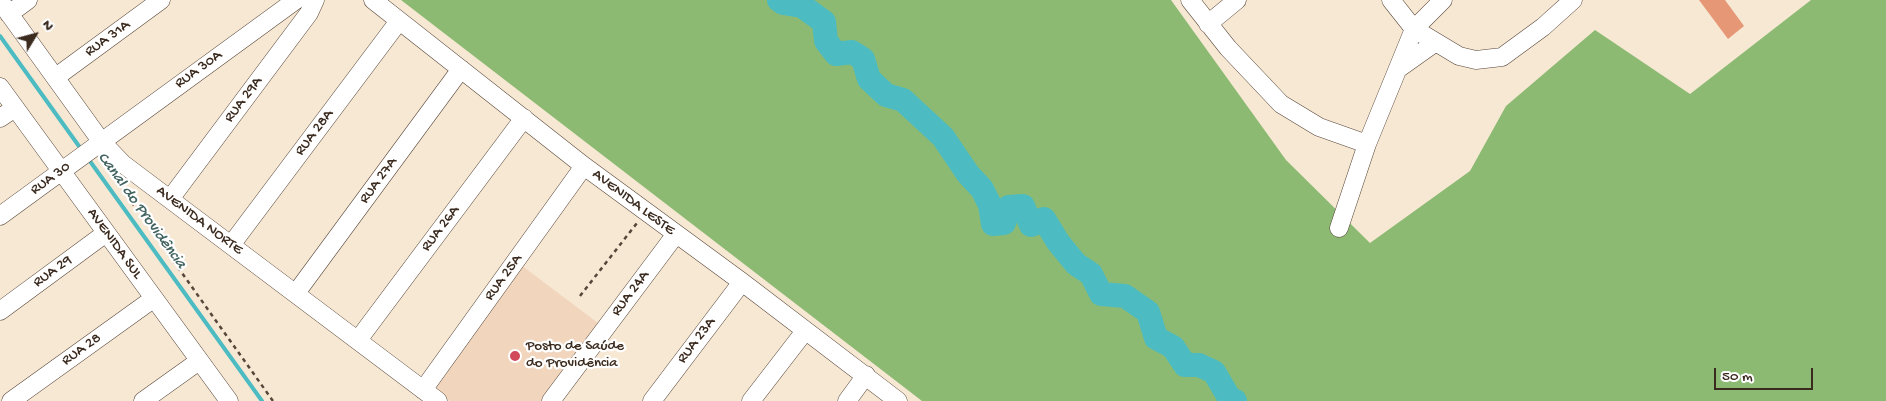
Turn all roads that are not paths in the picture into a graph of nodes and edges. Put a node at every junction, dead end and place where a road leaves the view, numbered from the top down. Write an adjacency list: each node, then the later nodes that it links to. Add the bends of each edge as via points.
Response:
1 (28, 0): 11 (street)
2 (161, 0): 18 (street, RUA 31A)
3 (296, 0): 23 (street, RUA 30A)
4 (315, 0): 27 (street, RUA 29A, via 309,13)
5 (373, 0): 12 (street, AVENIDA LESTE)
6 (1190, 0): 13 (street)
7 (1238, 0): 13 (street)
8 (1391, 0): 14 (street)
9 (1443, 0): 14 (street)
10 (1573, 0): 15 (street, via 1502,57 1476,60 1459,56)
11 (5, 7): 18 (street, AVENIDA NORTE)
12 (399, 21): 16 (street, AVENIDA LESTE); 32 (street, RUA 28A)
13 (1208, 24): 24 (street, via 1281,104 1319,126)
14 (1414, 29): 15 (street); 17 (street)
15 (1436, 42): 17 (street)
16 (461, 69): 22 (street, AVENIDA LESTE); 34 (street, RUA 27A)
17 (1398, 69): 24 (street)
18 (56, 77): 23 (street, AVENIDA NORTE)
19 (0, 87): 20 (street, AVENIDA SUL)
20 (15, 108): 21 (street); 26 (street, AVENIDA SUL)
21 (0, 118)
22 (524, 118): 25 (street, AVENIDA LESTE); 38 (street, RUA 26A)
23 (99, 143): 26 (street, RUA 30); 27 (street, AVENIDA NORTE)
24 (1367, 144): 29 (street)
25 (584, 166): 31 (street, AVENIDA LESTE); 41 (street, RUA 25A)
26 (64, 169): 28 (street, RUA 30); 30 (street, AVENIDA SUL)
27 (170, 199): 32 (street, AVENIDA NORTE)
28 (0, 216)
29 (1339, 228)
30 (106, 233): 35 (street, AVENIDA SUL); 36 (street, RUA 29)
31 (676, 234): 33 (street, AVENIDA LESTE); 46 (street, RUA 24A)
32 (231, 245): 34 (street, AVENIDA NORTE)
33 (742, 282): 37 (street, AVENIDA LESTE); 47 (street, RUA 23A)
34 (296, 293): 38 (street, AVENIDA NORTE)
35 (154, 299): 39 (street, AVENIDA SUL); 42 (street, RUA 28)
36 (0, 311)
37 (805, 331): 40 (street, AVENIDA LESTE); 48 (street)
38 (358, 340): 41 (street, AVENIDA NORTE)
39 (199, 361): 43 (street); 44 (street, AVENIDA SUL)
40 (866, 375): 49 (street); 50 (street, AVENIDA LESTE)
41 (423, 390): 45 (street, AVENIDA NORTE)
42 (11, 401)
43 (143, 401)
44 (229, 401)
45 (438, 401)
46 (551, 401)
47 (652, 401)
48 (751, 401)
49 (847, 401)
50 (898, 401)

